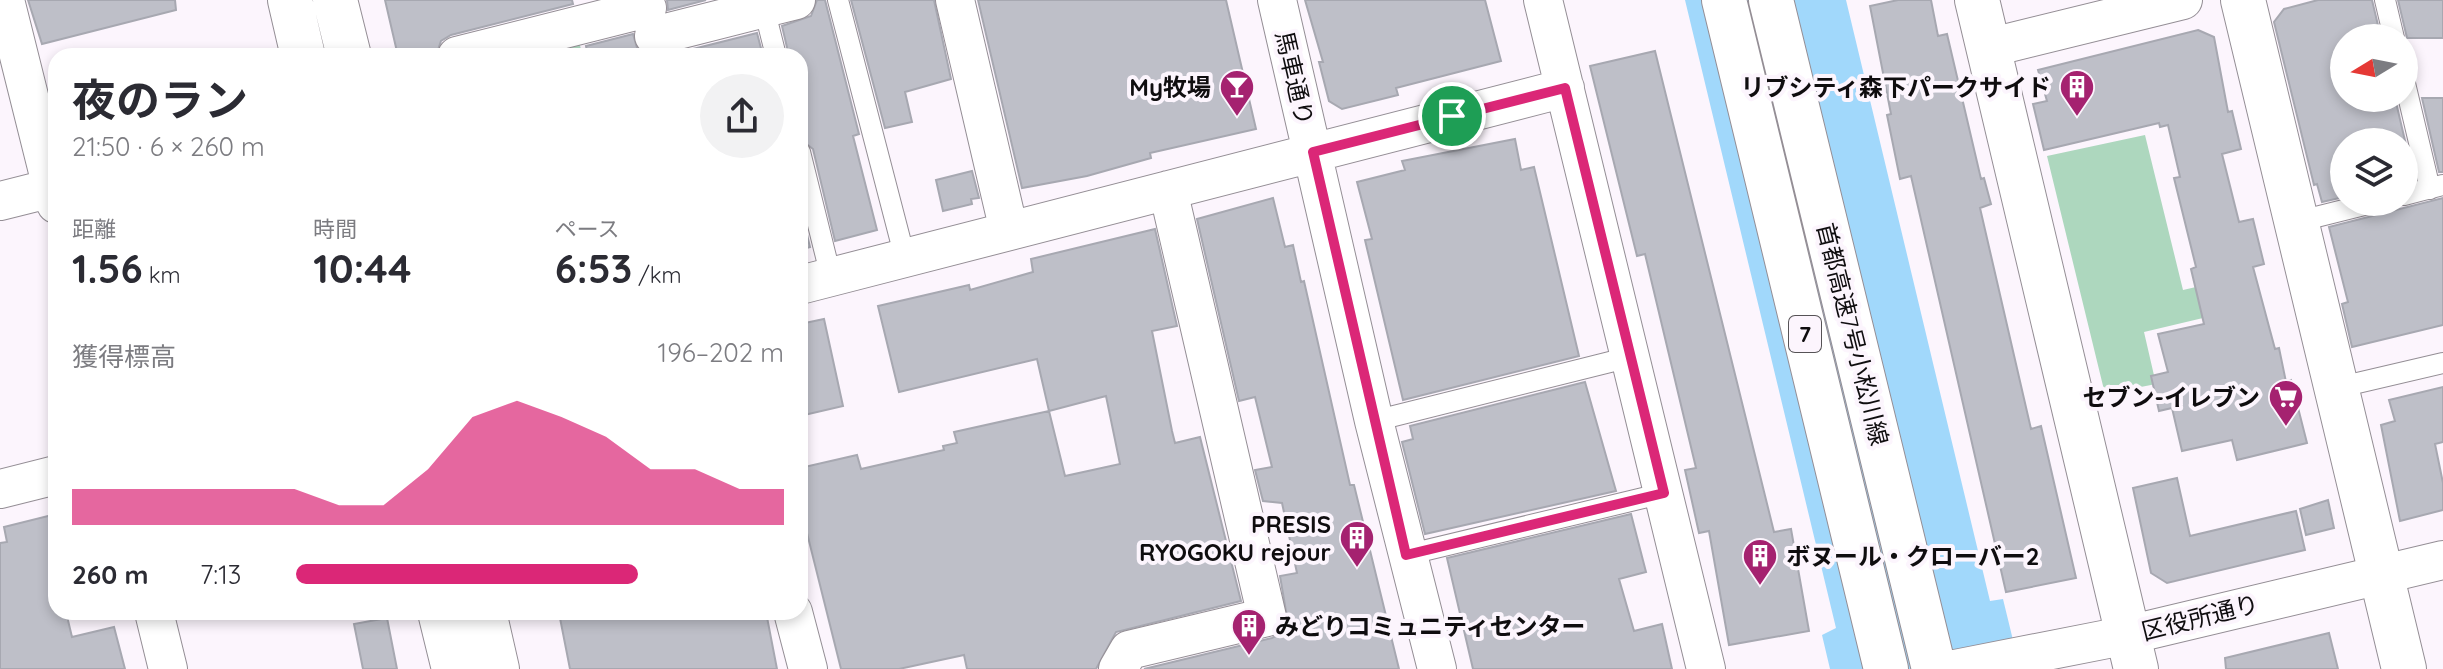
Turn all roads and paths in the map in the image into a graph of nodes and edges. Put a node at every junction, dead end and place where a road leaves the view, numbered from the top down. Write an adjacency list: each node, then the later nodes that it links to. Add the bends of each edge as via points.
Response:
1 (5, 0): 25 (street)
2 (290, 0): 17 (main road)
3 (335, 0): 18 (main road)
4 (838, 0): 34 (lane)
5 (955, 0): 33 (street)
6 (1277, 0): 24 (street, 馬車通り)
7 (1543, 0): 22 (street)
8 (1724, 0): 58 (main road, 首都高速7号小松川線 / 7)
9 (1771, 0): 59 (main road, 首都高速7号小松川線 / 7)
10 (1977, 0): 21 (main road)
11 (2183, 0): 21 (street)
12 (2243, 0): 32 (main road)
13 (2385, 0): 15 (lane)
14 (780, 4): 16 (street); 20 (lane)
15 (2391, 24)
16 (651, 25): 19 (street)
17 (301, 48)
18 (347, 48)
19 (507, 48)
20 (777, 48)
21 (1988, 48): 50 (main road)
22 (1565, 88): 24 (street); 36 (street)
23 (2414, 112): 26 (lane)
24 (1313, 152): 27 (street); 39 (street, 馬車通り)
25 (48, 166)
26 (2436, 187)
27 (1168, 190): 33 (street); 55 (street, via 1267,617 1129,650)
28 (48, 194): 29 (street)
29 (0, 201)
30 (2330, 214): 32 (lane)
31 (808, 216): 35 (lane)
32 (2296, 222): 38 (main road)
33 (1009, 231): 34 (street)
34 (905, 258): 35 (street)
35 (816, 281)
36 (1630, 357): 39 (lane); 42 (street)
37 (2443, 363): 38 (lane)
38 (2336, 388): 45 (main road)
39 (1374, 421): 43 (street, 馬車通り)
40 (48, 477): 41 (street)
41 (0, 489)
42 (1664, 493): 43 (lane); 57 (street)
43 (1406, 555): 56 (street, 馬車通り)
44 (2443, 560): 45 (street, 区役所通り)
45 (2381, 574): 50 (street, 区役所通り); 61 (main road)
46 (156, 620): 51 (street)
47 (442, 620): 52 (main road)
48 (486, 620): 53 (main road)
49 (795, 620): 54 (street)
50 (2132, 652): 60 (street, 区役所通り, via 2026,654)
51 (168, 669)
52 (454, 669)
53 (497, 669)
54 (808, 669)
55 (1118, 669)
56 (1437, 669)
57 (1706, 669)
58 (1886, 669)
59 (1934, 669)
60 (1955, 669)
61 (2404, 669)

